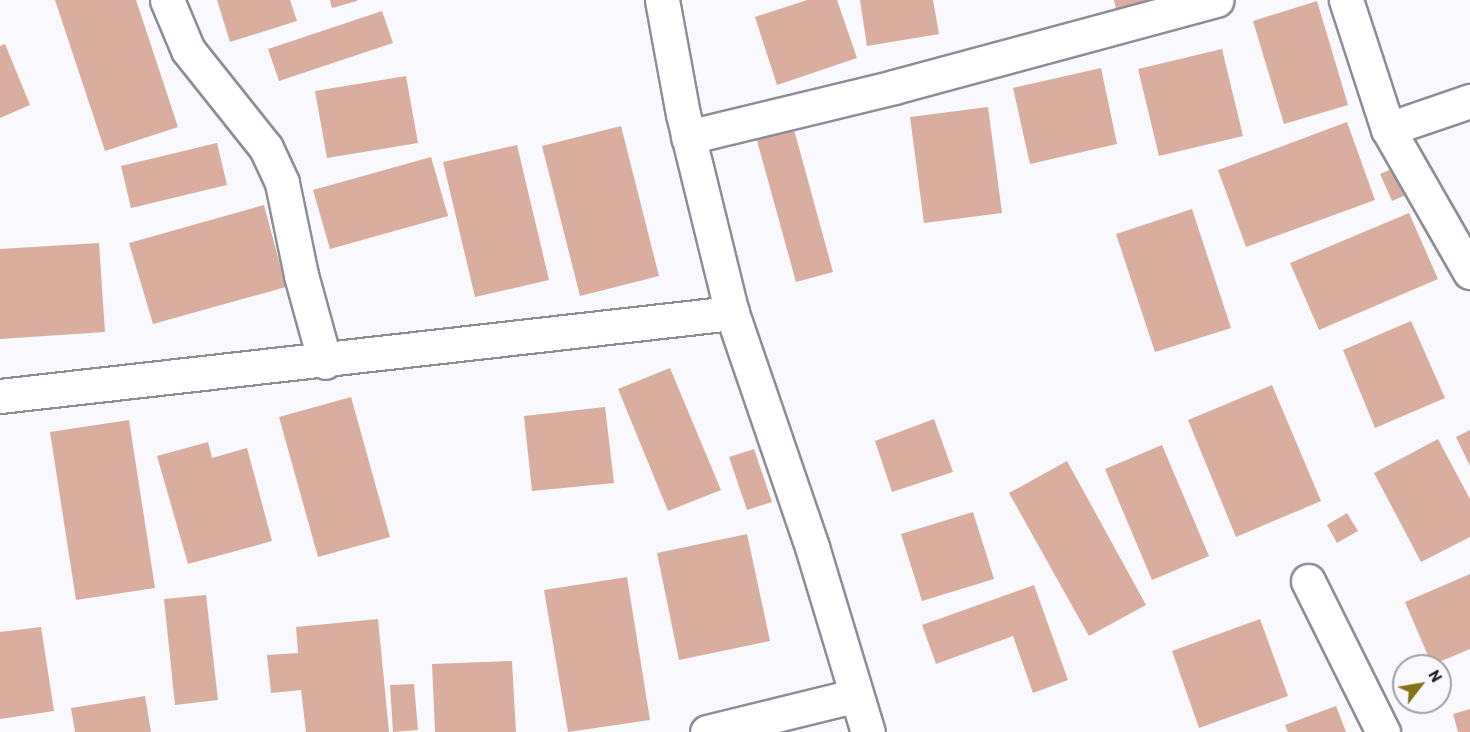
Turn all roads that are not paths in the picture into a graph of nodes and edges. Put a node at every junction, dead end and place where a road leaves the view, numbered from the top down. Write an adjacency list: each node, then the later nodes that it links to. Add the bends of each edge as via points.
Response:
1 (167, 0): 10 (street, via 188,50 266,148 282,183)
2 (662, 0): 7 (street)
3 (1216, 0): 7 (street, via 894,87)
4 (1346, 0): 6 (street)
5 (1470, 101): 6 (street)
6 (1388, 129): 8 (street)
7 (688, 137): 9 (street)
8 (1470, 272)
9 (732, 312): 10 (street); 13 (street, via 812,547)
10 (325, 362): 11 (street)
11 (0, 396)
12 (1308, 581): 16 (street)
13 (854, 696): 14 (street); 15 (street)
14 (707, 732)
15 (868, 732)
16 (1383, 732)

